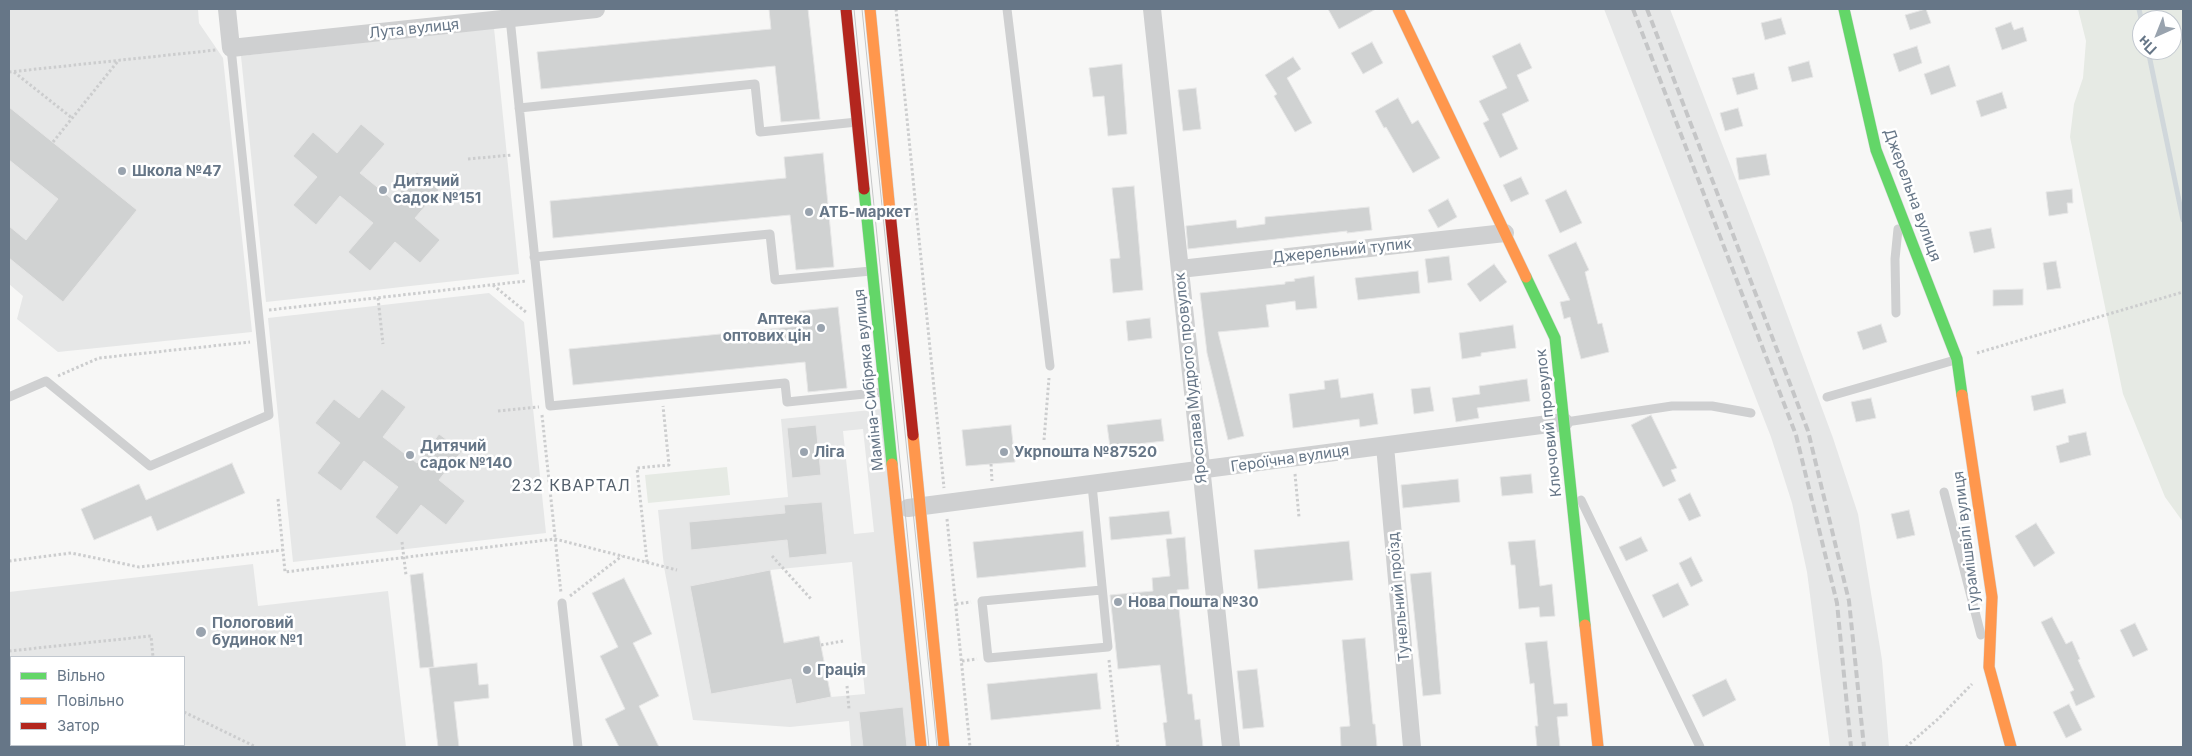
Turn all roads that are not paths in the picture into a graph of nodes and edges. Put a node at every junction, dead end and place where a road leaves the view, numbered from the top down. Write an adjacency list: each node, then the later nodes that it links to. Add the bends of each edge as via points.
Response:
1 (227, 9): 10 (street)
2 (596, 9): 9 (street, Лута вулиця)
3 (846, 9): 12 (street, Маміна-Сибіряка вулиця)
4 (870, 9): 12 (street, Маміна-Сибіряка вулиця)
5 (1007, 9): 20 (lane)
6 (1152, 9): 17 (street, Ярослава Мудрого провулок)
7 (1398, 9): 14 (street, Ключовий провулок)
8 (1844, 9): 13 (street, Джерельна вулиця, via 1876,150)
9 (510, 18): 10 (street, Лута вулиця); 11 (lane)
10 (231, 48): 22 (lane, via 269,414 150,466 46,381)
11 (519, 108): 12 (lane, via 755,84 760,132); 15 (lane)
12 (869, 121): 16 (street, Маміна-Сибіряка вулиця); 16 (street, Маміна-Сибіряка вулиця)
13 (1900, 212): 18 (lane, via 1895,259); 19 (street, Джерельна вулиця)
14 (1505, 233): 17 (street, Джерельний тупик); 25 (street, Ключовий провулок, via 1555,338)
15 (534, 257): 16 (lane, via 770,234 775,280); 21 (lane, via 550,406 785,383 787,402)
16 (884, 269): 21 (street, Маміна-Сибіряка вулиця); 21 (street, Маміна-Сибіряка вулиця)
17 (1180, 269): 27 (street, Ярослава Мудрого провулок)
18 (1896, 313)
19 (1957, 359): 23 (lane); 35 (street, Гурамішвілі вулиця, via 1992,597)
20 (1050, 366)
21 (897, 391): 31 (street, Маміна-Сибіряка вулиця); 32 (street, Маміна-Сибіряка вулиця)
22 (9, 397)
23 (1827, 397)
24 (1751, 413): 25 (lane, via 1712,406 1672,406)
25 (1564, 422): 26 (street, Героїчна вулиця); 28 (street, Ключовий провулок)
26 (1386, 446): 27 (street, Героїчна вулиця); 40 (street, Тунельний проїзд)
27 (1201, 471): 29 (street, Героїчна вулиця); 39 (street, Ярослава Мудрого провулок)
28 (1570, 476): 41 (street, Ключовий провулок); 42 (lane)
29 (1092, 485): 31 (street, Героїчна вулиця); 33 (lane)
30 (1944, 492): 35 (lane)
31 (920, 508): 32 (street, Героїчна вулиця); 38 (street, Маміна-Сибіряка вулиця)
32 (897, 510): 37 (street, Маміна-Сибіряка вулиця)
33 (1102, 590): 33 (lane, via 1108,646 988,658 982,601)
34 (562, 603): 36 (lane)
35 (1989, 667): 43 (street, Гурамішвілі вулиця)
36 (578, 747)
37 (921, 747)
38 (944, 747)
39 (1230, 747)
40 (1412, 747)
41 (1598, 747)
42 (1700, 747)
43 (2011, 747)

